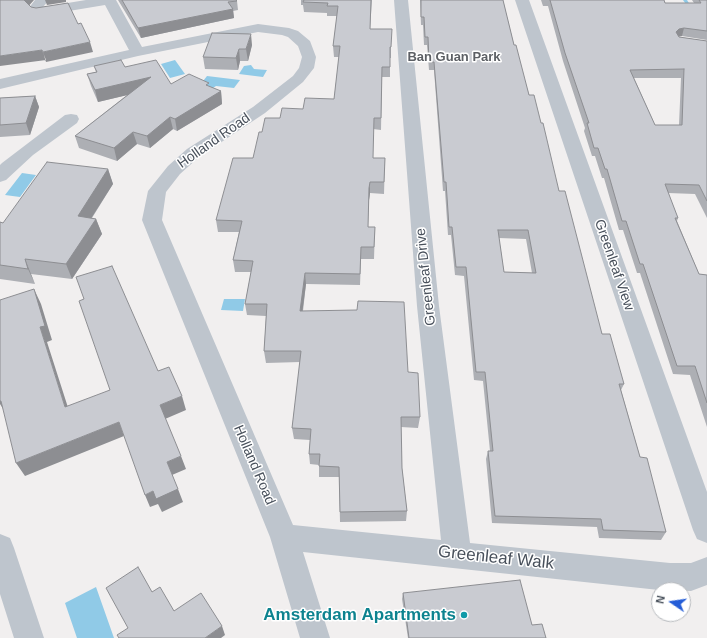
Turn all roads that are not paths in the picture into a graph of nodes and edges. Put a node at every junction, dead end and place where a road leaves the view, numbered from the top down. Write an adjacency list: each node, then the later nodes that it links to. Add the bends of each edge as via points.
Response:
1 (109, 0): 4 (street, via 44,12 39,12); 5 (street)
2 (401, 0): 12 (street, Greenleaf Drive, via 428,306)
3 (522, 0): 9 (street, Greenleaf View)
4 (39, 4)
5 (138, 52): 6 (street, Holland Road); 10 (street, Holland Road, via 258,28 270,28 293,34 309,50 306,68 298,79 259,110 193,153 174,170 158,191 152,220)
6 (0, 84)
7 (71, 119): 8 (street, via 27,151)
8 (0, 176)
9 (707, 530)
10 (284, 537): 12 (street, Greenleaf Walk); 15 (street, Holland Road)
11 (0, 548): 14 (street)
12 (457, 554): 13 (street, Greenleaf Walk, via 670,577 691,577)
13 (707, 571)
14 (29, 638)
15 (315, 638)

